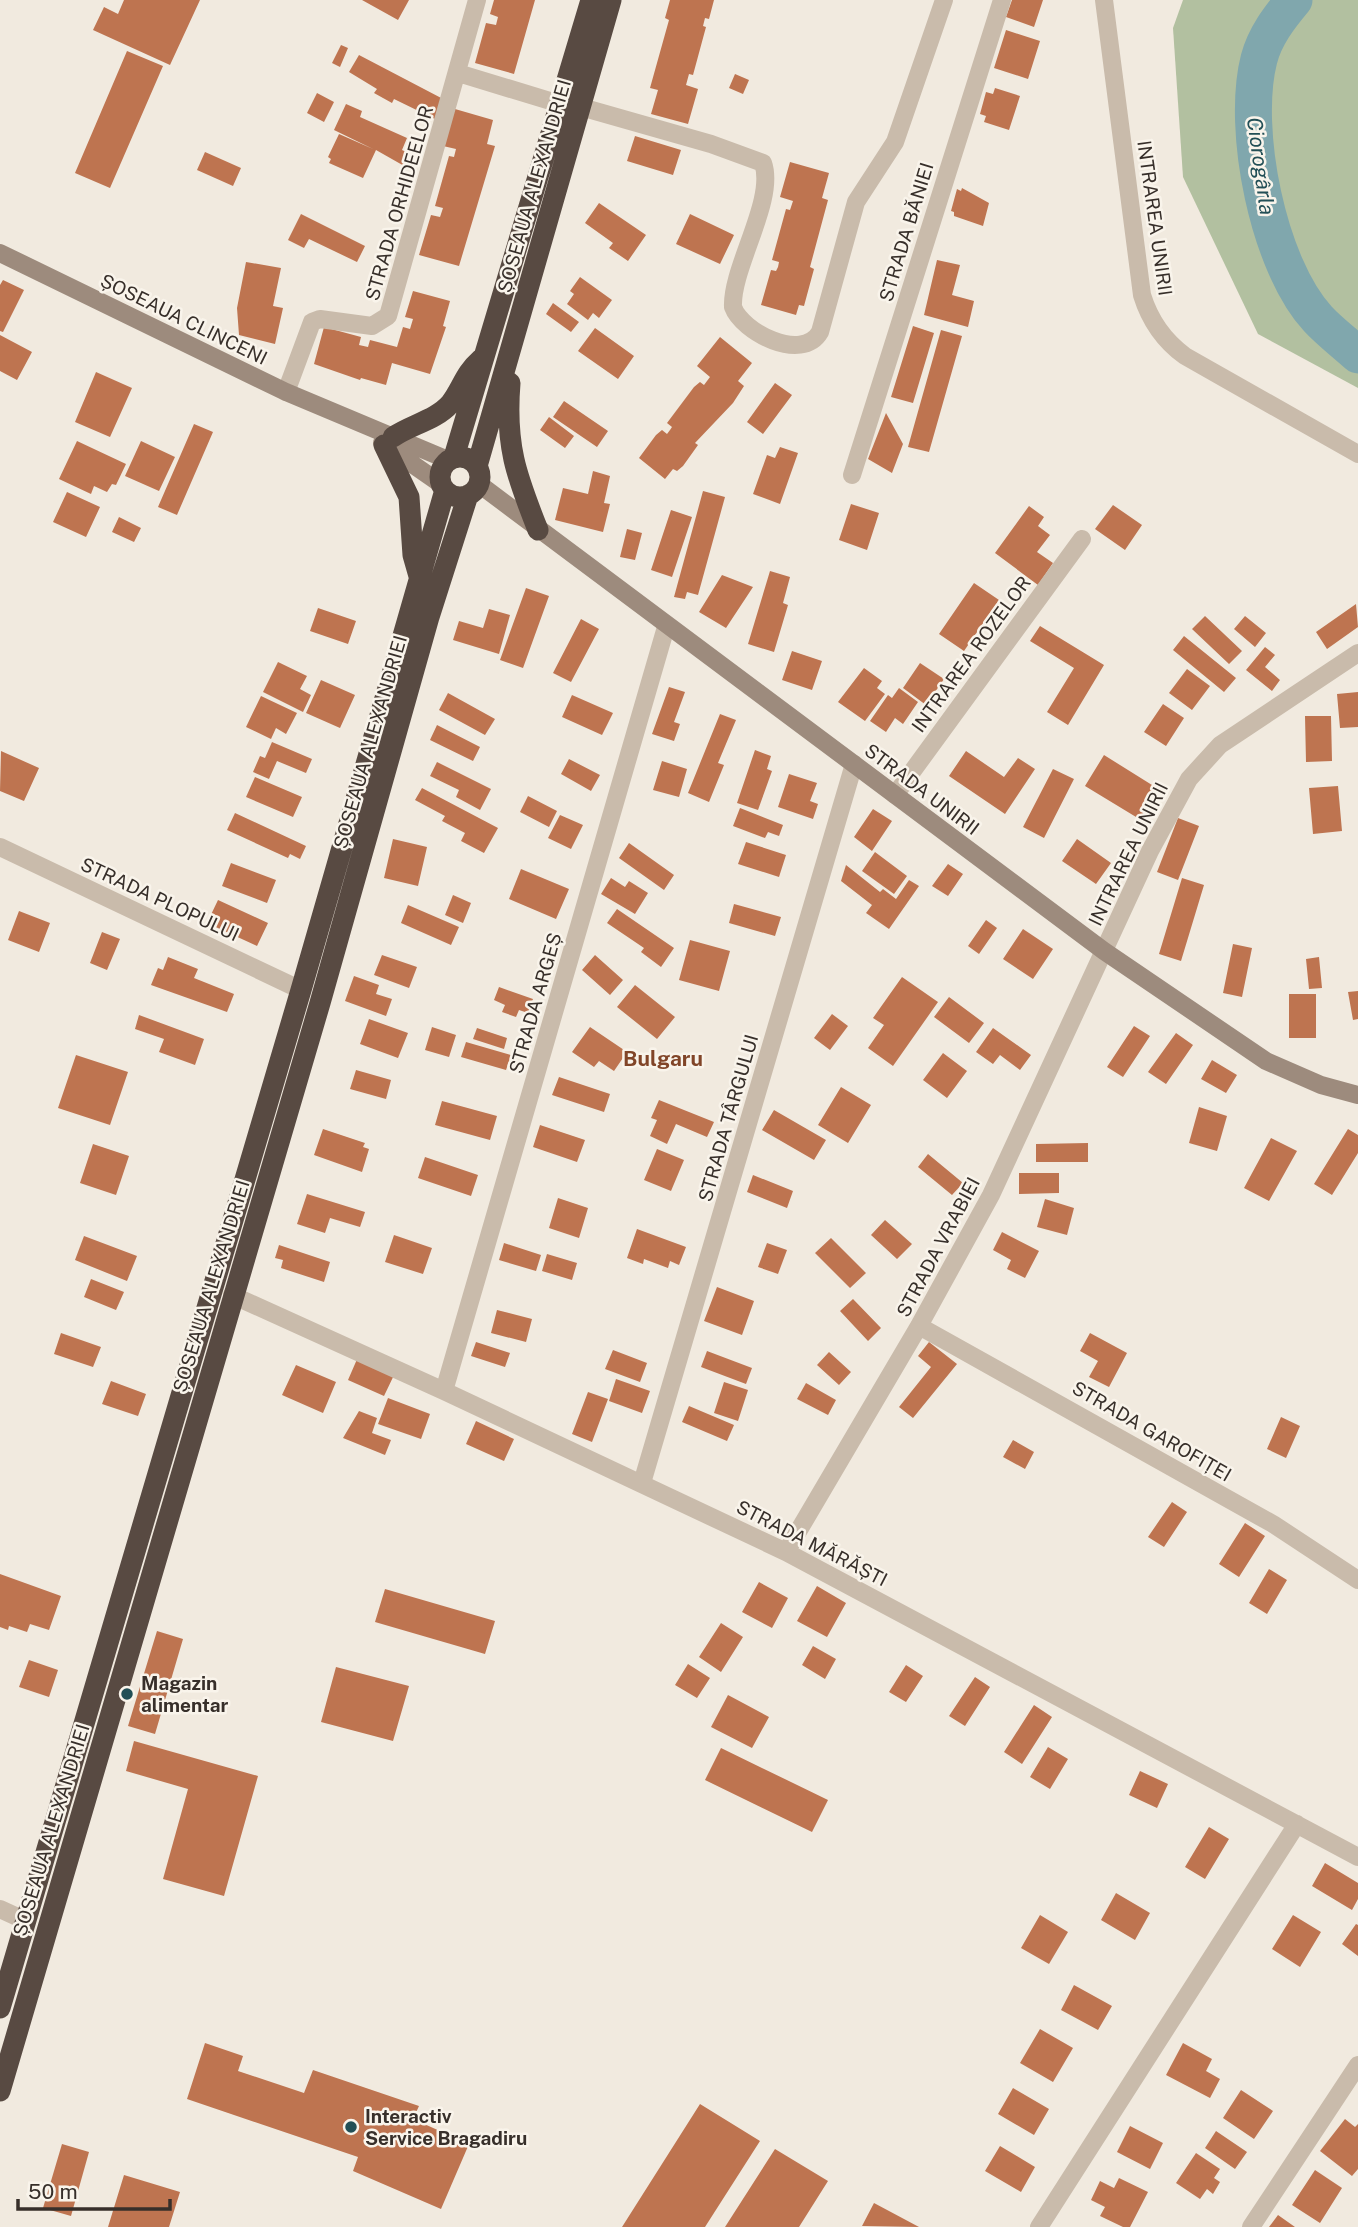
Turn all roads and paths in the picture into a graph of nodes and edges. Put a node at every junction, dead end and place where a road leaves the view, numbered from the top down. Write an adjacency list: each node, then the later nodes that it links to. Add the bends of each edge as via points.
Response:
1 (478, 0): 7 (street, STRADA ORHIDEELOR)
2 (591, 0): 8 (highway, ȘOSEAUA ALEXANDRIEI)
3 (611, 0): 8 (highway, ȘOSEAUA ALEXANDRIEI)
4 (944, 0): 8 (street, via 895,142 856,202 820,332 807,344 779,343 738,316 733,307 761,201 766,175 763,163)
5 (1002, 0): 16 (street, STRADA BĂNIEI)
6 (1104, 0): 14 (street, INTRAREA UNIRII, via 1147,311 1166,341 1185,356)
7 (458, 73): 8 (street); 12 (street, STRADA ORHIDEELOR, via 388,316 372,327 320,319 312,322)
8 (570, 105): 10 (highway, ȘOSEAUA ALEXANDRIEI); 11 (highway, ȘOSEAUA ALEXANDRIEI)
9 (0, 253): 12 (main road, ȘOSEAUA CLINCENI)
10 (513, 342): 17 (highway, ȘOSEAUA ALEXANDRIEI); 19 (highway, via 510,456)
11 (485, 356): 13 (highway, via 466,372 451,403); 15 (highway, ȘOSEAUA ALEXANDRIEI)
12 (286, 392): 13 (main road, ȘOSEAUA CLINCENI)
13 (388, 441): 15 (main road, ȘOSEAUA CLINCENI); 18 (main road, ȘOSEAUA CLINCENI); 21 (highway, via 408,497 413,555)
14 (1358, 454)
15 (451, 459): 17 (highway, via 470,459); 18 (highway, via 440,472)
16 (852, 475)
17 (475, 482): 18 (highway, via 455,496); 19 (main road, STRADA UNIRII); 30 (highway, ȘOSEAUA ALEXANDRIEI, via 429,617)
18 (443, 486): 21 (highway, ȘOSEAUA ALEXANDRIEI)
19 (538, 530): 22 (main road, STRADA UNIRII)
20 (1082, 539): 25 (street, INTRAREA ROZELOR)
21 (420, 577): 28 (highway, ȘOSEAUA ALEXANDRIEI)
22 (666, 627): 24 (main road, STRADA UNIRII); 32 (street, STRADA ARGEȘ)
23 (1358, 653): 27 (street, INTRAREA UNIRII, via 1220,745 1198,767 1178,796)
24 (853, 764): 25 (main road, STRADA UNIRII); 33 (street, STRADA TÂRGULUI)
25 (895, 795): 27 (main road, STRADA UNIRII)
26 (0, 847): 28 (street, STRADA PLOPULUI)
27 (1104, 951): 29 (main road, STRADA UNIRII, via 1266,1061); 31 (street, STRADA VRABIEI, via 991,1195)
28 (301, 990): 39 (highway, ȘOSEAUA ALEXANDRIEI)
29 (1358, 1095)
30 (232, 1295): 32 (street, STRADA MĂRĂȘTI); 42 (highway, ȘOSEAUA ALEXANDRIEI)
31 (919, 1326): 34 (street, STRADA VRABIEI); 35 (street, STRADA GAROFIȚEI, via 1273,1524)
32 (444, 1391): 33 (street, STRADA MĂRĂȘTI)
33 (642, 1483): 34 (street, STRADA MĂRĂȘTI)
34 (786, 1552): 36 (street, STRADA MĂRĂȘTI)
35 (1358, 1580)
36 (1297, 1824): 37 (street, STRADA MĂRĂȘTI); 43 (street)
37 (1358, 1857)
38 (0, 1909): 39 (street)
39 (24, 1920): 40 (highway, ȘOSEAUA ALEXANDRIEI)
40 (0, 2008)
41 (1358, 2065): 44 (street)
42 (0, 2091)
43 (1039, 2227)
44 (1251, 2227)

